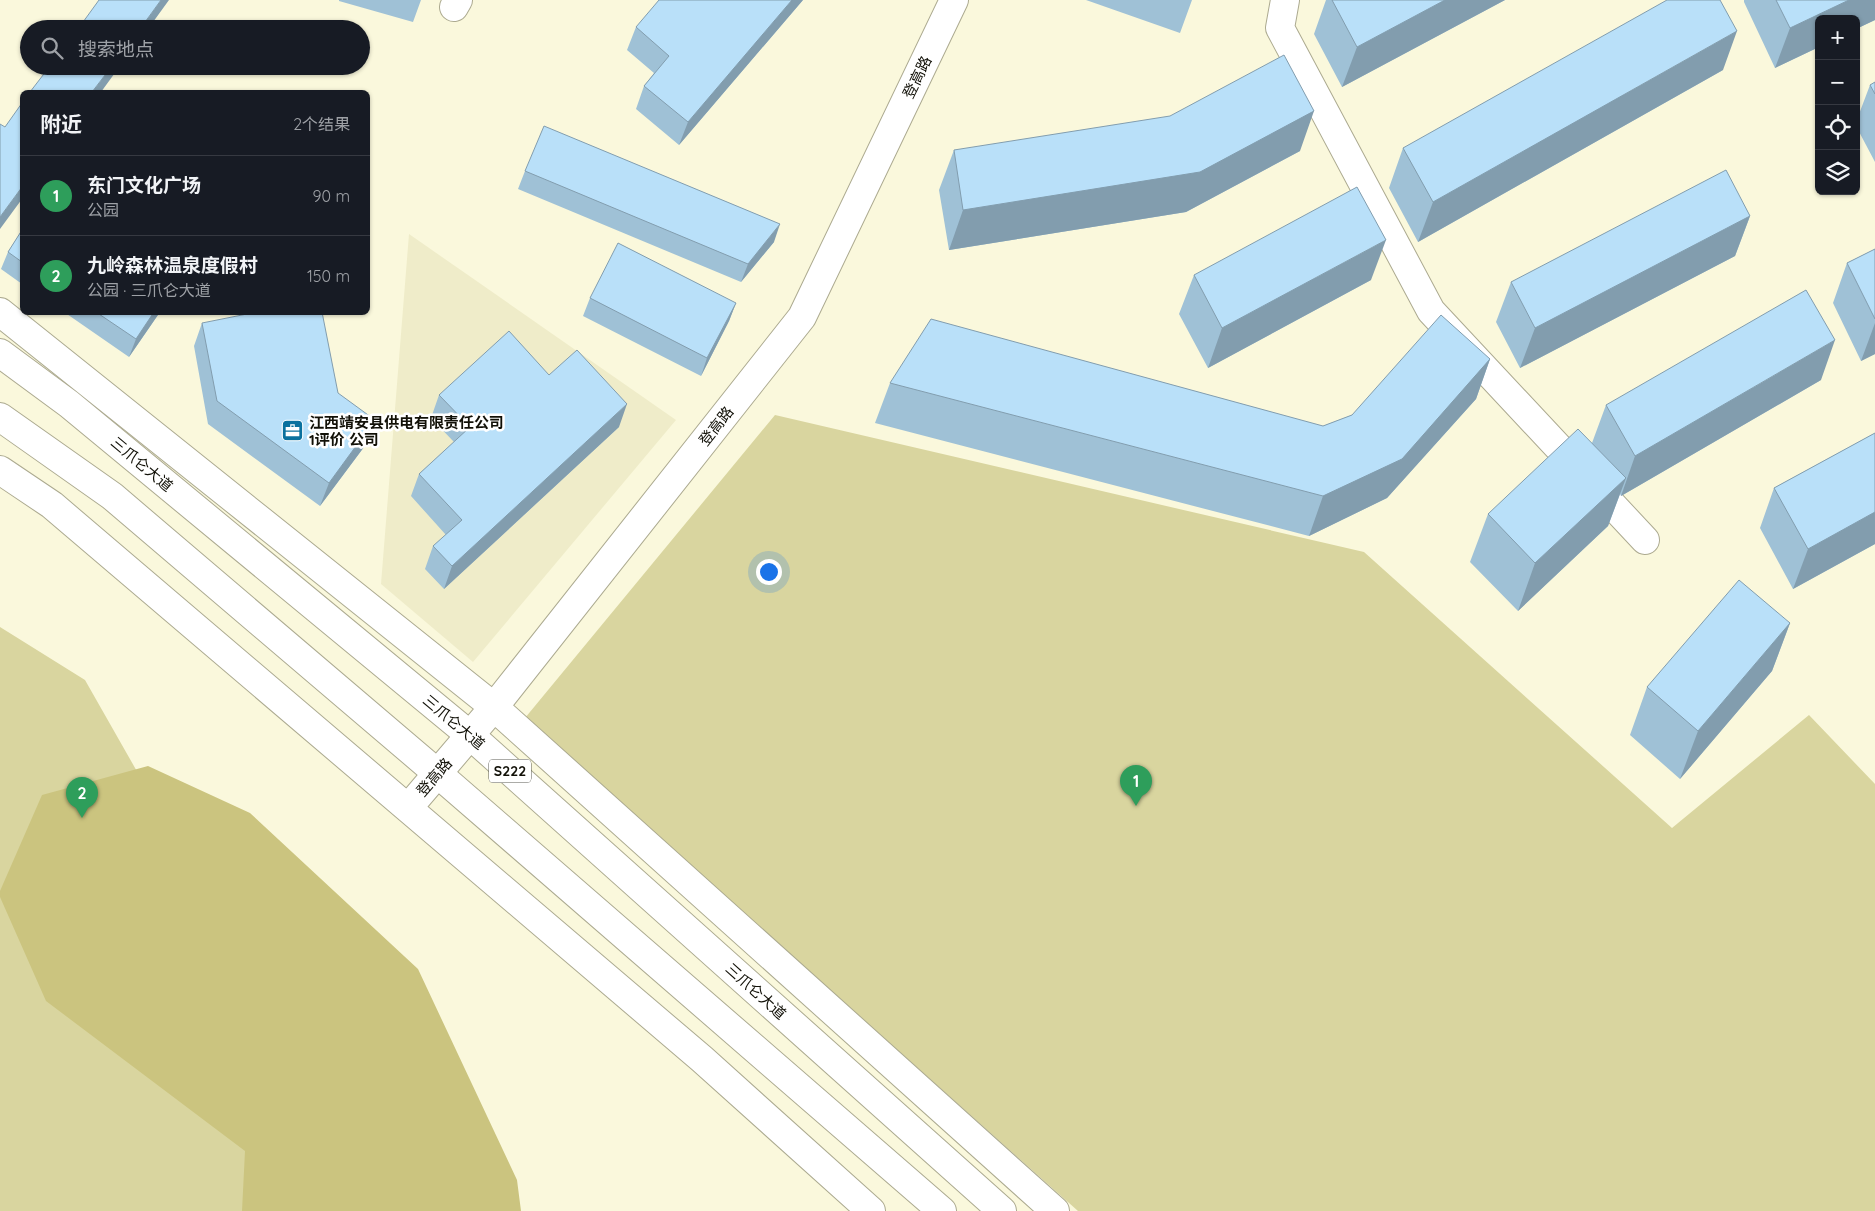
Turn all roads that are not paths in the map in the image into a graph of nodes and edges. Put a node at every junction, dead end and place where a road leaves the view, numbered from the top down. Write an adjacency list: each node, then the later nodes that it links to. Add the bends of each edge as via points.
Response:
1 (954, 0): 8 (main road, 登高路, via 802,317)
2 (1285, 0): 7 (main road, via 1280,28 1432,311)
3 (0, 312): 8 (main road)
4 (0, 353): 9 (main road, 三爪仑大道 / S222, via 69,404)
5 (0, 417): 10 (main road, via 112,496)
6 (0, 470): 11 (main road, via 52,505)
7 (1645, 540)
8 (494, 707): 9 (main road, 登高路); 15 (main road)
9 (470, 736): 10 (main road, 登高路); 14 (main road, 三爪仑大道 / S222)
10 (437, 773): 11 (main road, 登高路); 13 (main road)
11 (408, 808): 12 (main road, via 702,1059)
12 (871, 1211)
13 (942, 1211)
14 (1002, 1211)
15 (1055, 1211)

